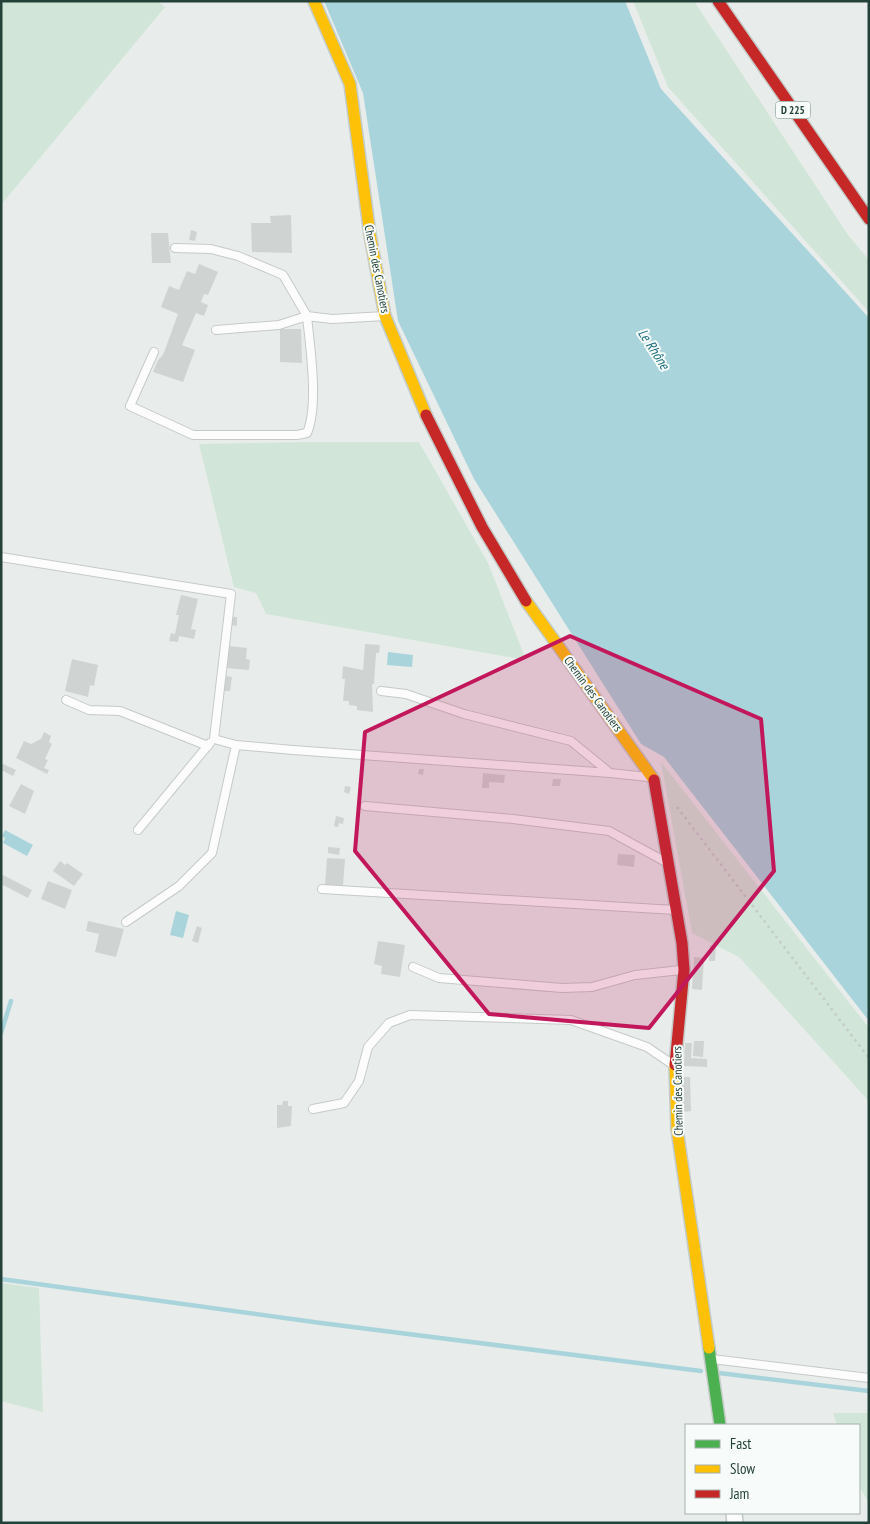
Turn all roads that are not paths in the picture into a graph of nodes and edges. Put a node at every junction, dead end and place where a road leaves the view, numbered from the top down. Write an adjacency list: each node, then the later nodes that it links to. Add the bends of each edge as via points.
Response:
1 (314, 1): 6 (main road, Chemin des Canotiers, via 350,84 370,235)
2 (718, 1): 3 (main road, D 225)
3 (869, 219)
4 (175, 248): 5 (lane, via 211,249 238,256 283,275)
5 (307, 316): 6 (lane, via 332,319); 7 (lane, via 279,325); 8 (lane, via 312,371 311,424 307,433 192,435 130,406)
6 (385, 316): 16 (main road, Chemin des Canotiers, via 431,427 482,528 526,601)
7 (216, 330)
8 (154, 352)
9 (1, 557): 12 (lane, via 231,594)
10 (381, 691): 15 (lane, via 406,694 464,714 571,741)
11 (66, 700): 14 (lane, via 89,710 120,711)
12 (214, 739): 13 (lane); 14 (lane)
13 (236, 745): 15 (lane); 22 (lane, via 212,853 179,886)
14 (208, 746): 18 (lane)
15 (610, 773): 16 (lane)
16 (654, 778): 19 (main road, Chemin des Canotiers)
17 (365, 806): 19 (lane, via 610,831)
18 (138, 830)
19 (668, 863): 21 (main road, Chemin des Canotiers)
20 (322, 889): 21 (lane)
21 (678, 911): 24 (main road, Chemin des Canotiers)
22 (126, 922)
23 (413, 967): 24 (lane, via 439,978 562,988 592,987 635,975)
24 (684, 970): 25 (main road, Chemin des Canotiers)
25 (676, 1067): 26 (lane, via 647,1047 572,1020 410,1016 390,1023 368,1046 359,1081 344,1103); 27 (main road, Chemin des Canotiers, via 677,1129)
26 (313, 1109)
27 (709, 1359): 28 (lane); 29 (main road, Chemin des Canotiers)
28 (869, 1378)
29 (720, 1424)

